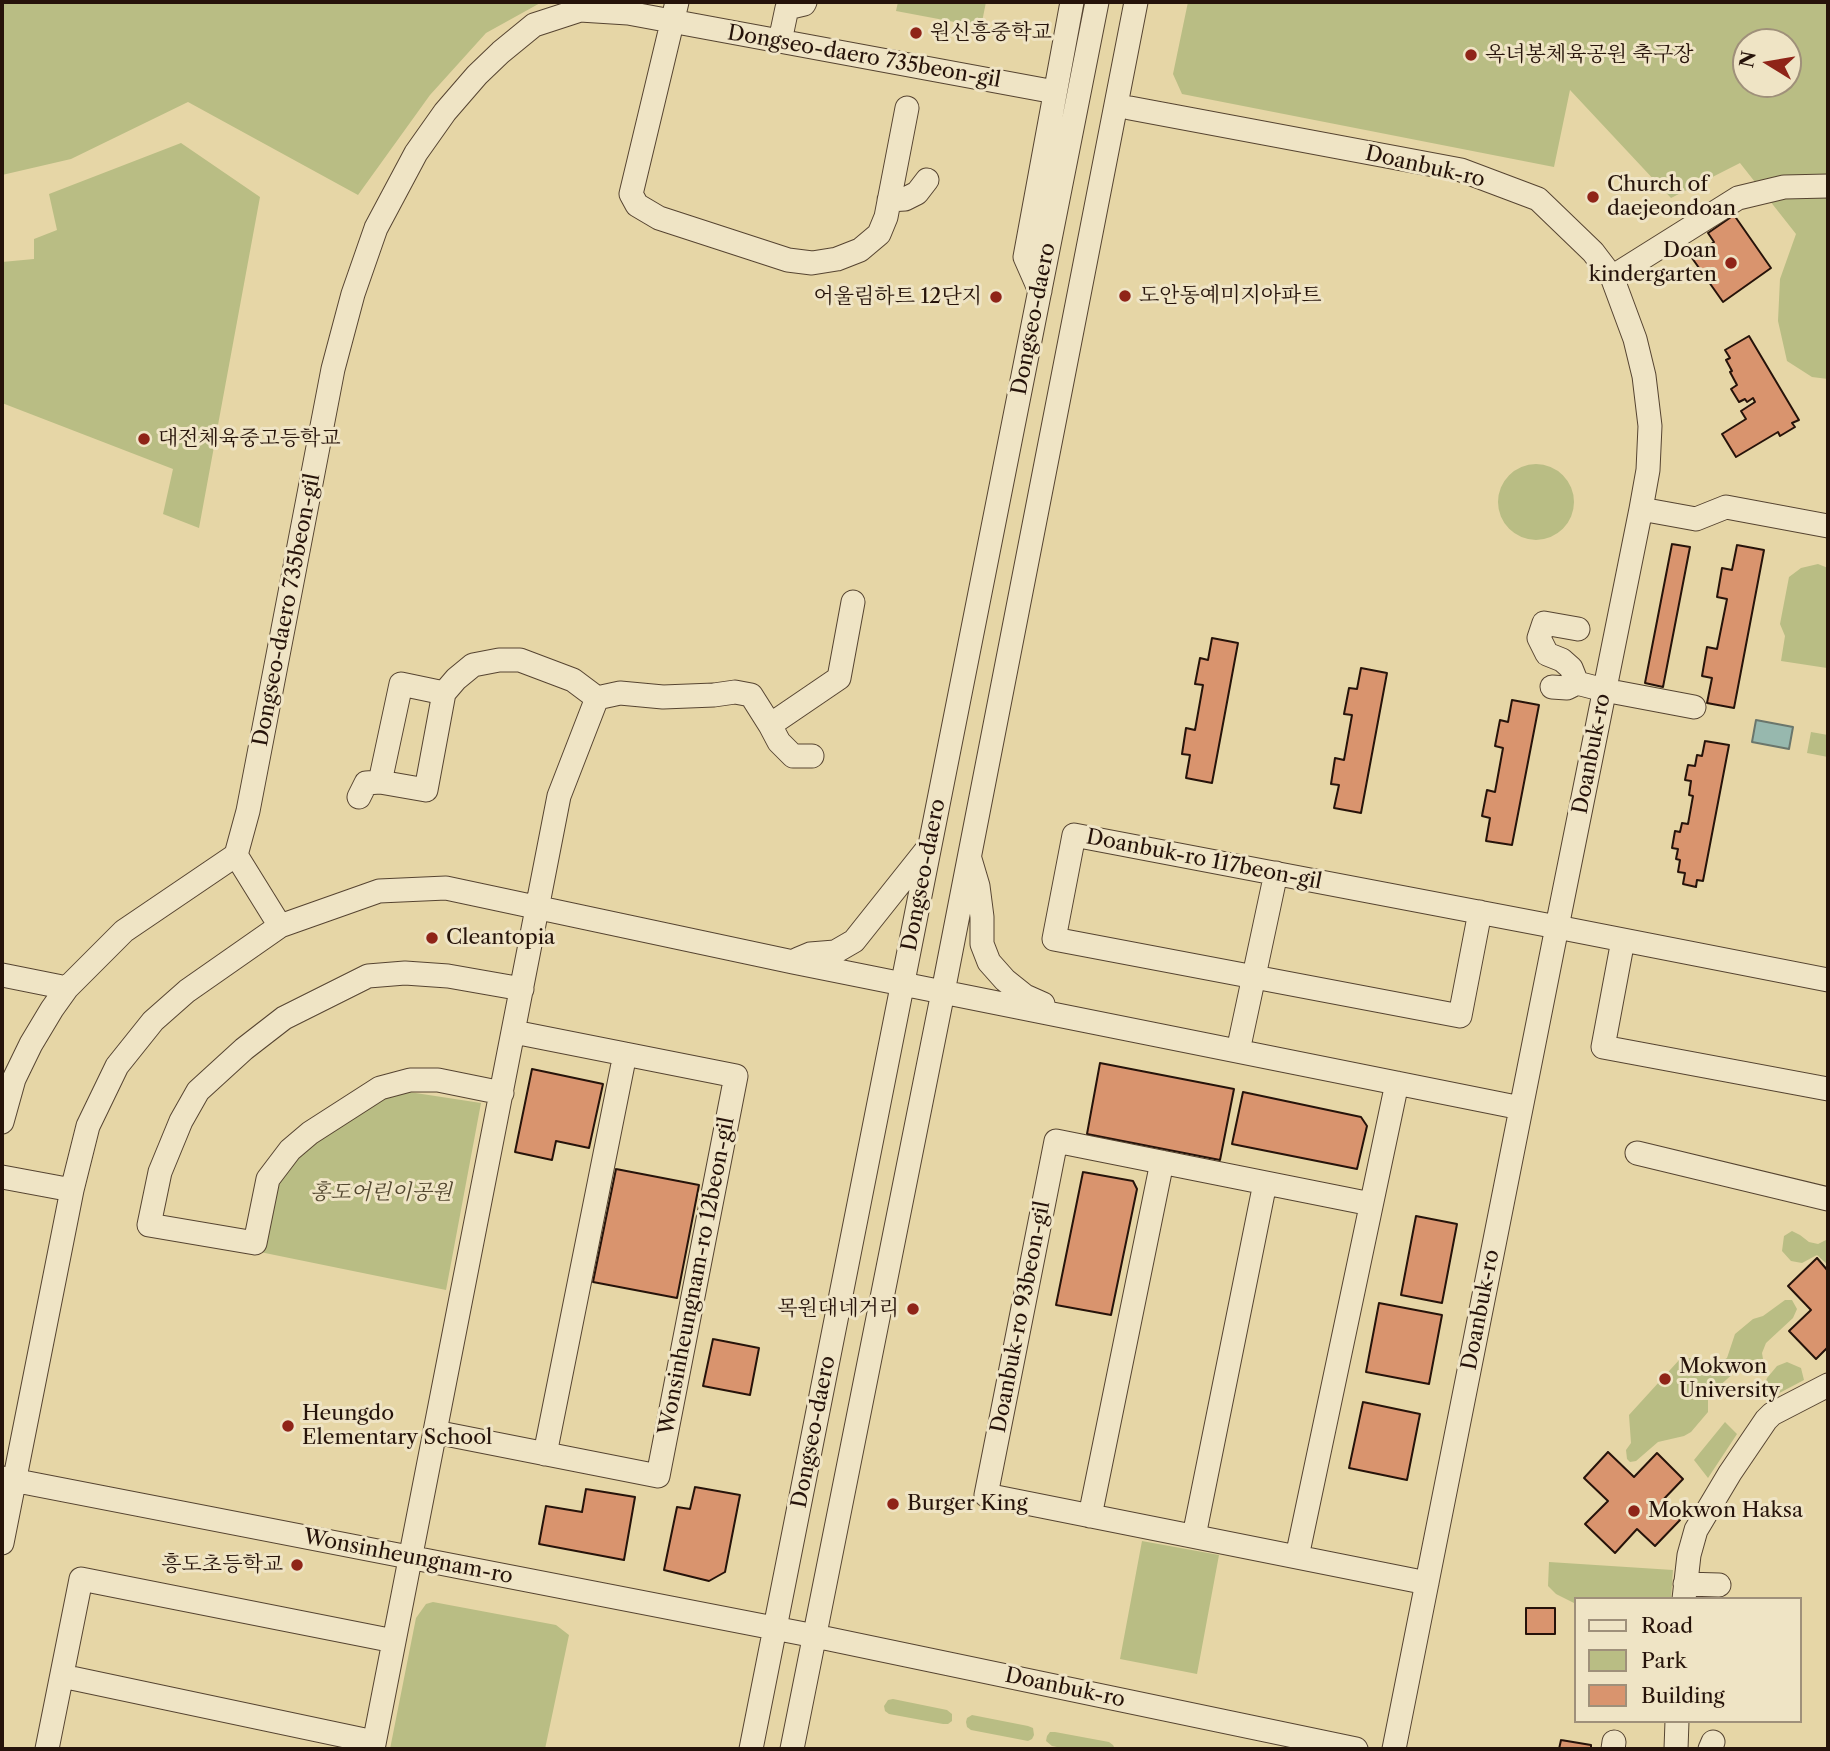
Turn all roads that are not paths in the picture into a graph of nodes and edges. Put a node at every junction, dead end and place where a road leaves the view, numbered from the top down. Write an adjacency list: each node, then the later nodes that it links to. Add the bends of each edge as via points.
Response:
1 (1072, 2): 8 (street)
2 (1097, 2): 15 (street, Dongseo-daero)
3 (1136, 2): 16 (street, Dongseo-daero)
4 (1151, 2): 10 (street)
5 (786, 4): 7 (street)
6 (675, 12): 7 (street, Dongseo-daero 735beon-gil); 13 (street, via 631,194 638,205 659,218 788,260 812,263 860,250 878,234); 33 (street, Dongseo-daero 735beon-gil, via 580,10 534,25 477,75 445,112 396,188 353,294 333,369)
7 (780, 41): 8 (street, Dongseo-daero 735beon-gil)
8 (1055, 92): 15 (street, via 1025,257)
9 (907, 108): 13 (street)
10 (1130, 108): 14 (street, Doanbuk-ro, via 1461,170 1538,199); 16 (street, via 1099,265)
11 (928, 180): 13 (street, via 917,193)
12 (1828, 186): 14 (street, via 1784,187 1738,198)
13 (890, 200)
14 (1612, 277): 17 (street, Doanbuk-ro, via 1644,376 1650,426)
15 (1040, 291): 31 (street, Dongseo-daero)
16 (1077, 301): 32 (street, Dongseo-daero)
17 (1642, 509): 18 (street, via 1696,519 1726,507); 23 (street, Doanbuk-ro)
18 (1828, 526)
19 (853, 602): 27 (street, via 839,678)
20 (1577, 629): 21 (street, via 1544,623 1539,638 1547,654 1571,668)
21 (1577, 683): 22 (street); 23 (street)
22 (1552, 687)
23 (1604, 690): 26 (street); 38 (street, Doanbuk-ro)
24 (444, 693): 25 (street, via 473,665 520,660 573,680); 29 (street, via 401,684); 29 (street, via 426,790)
25 (597, 698): 27 (street, via 620,693 663,697 736,692 751,695); 35 (street, via 559,796)
26 (1694, 707)
27 (770, 725): 28 (street, via 793,756)
28 (812, 755)
29 (380, 782): 30 (street, via 366,783)
30 (359, 797)
31 (930, 845): 40 (street, via 854,942 835,952 810,954); 44 (street, Dongseo-daero)
32 (969, 853): 47 (street, Dongseo-daero); 48 (street, via 978,886 982,944 989,962 1025,996)
33 (236, 855): 37 (street); 45 (street, via 124,931)
34 (1276, 873): 36 (street, Doanbuk-ro 117beon-gil); 42 (street); 42 (street, Doanbuk-ro 117beon-gil, via 1074,835 1054,939)
35 (538, 908): 37 (street, via 446,888 379,891); 40 (street); 46 (street)
36 (1480, 912): 38 (street, Doanbuk-ro 117beon-gil); 42 (street, Doanbuk-ro 117beon-gil, via 1460,1016)
37 (279, 926): 62 (street, via 187,991 153,1021 117,1066 88,1126)
38 (1557, 926): 39 (street, Doanbuk-ro 117beon-gil); 56 (street, Doanbuk-ro)
39 (1623, 940): 43 (street, Doanbuk-ro 117beon-gil); 54 (street, via 1604,1047)
40 (793, 962): 44 (street)
41 (2, 975): 45 (street)
42 (1254, 977): 50 (street)
43 (1828, 980)
44 (903, 984): 47 (street); 77 (street, Dongseo-daero)
45 (68, 988): 52 (street)
46 (522, 989): 49 (street); 55 (street, via 448,976 368,976 284,1018 198,1091 160,1172 149,1225 255,1243 268,1179 290,1150 380,1088 410,1080 438,1080)
47 (943, 992): 48 (street); 78 (street, Dongseo-daero)
48 (1075, 1018): 50 (street)
49 (513, 1032): 51 (street, Wonsinheungnam-ro 12beon-gil); 55 (street)
50 (1238, 1051): 53 (street)
51 (625, 1054): 67 (street); 67 (street, Wonsinheungnam-ro 12beon-gil, via 736,1076 658,1476)
52 (8, 1078): 57 (street)
53 (1396, 1083): 56 (street); 64 (street)
54 (1828, 1089)
55 (502, 1093): 66 (street)
56 (1521, 1108): 74 (street, Doanbuk-ro)
57 (2, 1122)
58 (1637, 1153): 63 (street)
59 (1161, 1162): 61 (street, Doanbuk-ro 93beon-gil); 69 (street); 69 (street, Doanbuk-ro 93beon-gil, via 1056,1141 986,1495)
60 (2, 1177): 62 (street)
61 (1265, 1183): 64 (street, Doanbuk-ro 93beon-gil); 70 (street)
62 (72, 1191): 68 (street)
63 (1828, 1199)
64 (1371, 1204): 73 (street)
65 (1828, 1385): 76 (street, via 1766,1420 1696,1530)
66 (435, 1432): 67 (street, Wonsinheungnam-ro 12beon-gil); 72 (street)
67 (545, 1454)
68 (8, 1479): 71 (street); 72 (street, Wonsinheungnam-ro)
69 (1090, 1516): 70 (street, Doanbuk-ro 93beon-gil)
70 (1194, 1536): 73 (street, Doanbuk-ro 93beon-gil)
71 (2, 1543)
72 (410, 1557): 77 (street, Wonsinheungnam-ro); 79 (street)
73 (1297, 1557): 74 (street, Doanbuk-ro 93beon-gil)
74 (1427, 1583): 87 (street, Doanbuk-ro)
75 (1719, 1585): 76 (street)
76 (1685, 1591)
77 (775, 1628): 78 (street, Wonsinheungnam-ro); 84 (street, Dongseo-daero)
78 (815, 1636): 85 (street, Dongseo-daero); 86 (street, Doanbuk-ro)
79 (394, 1641): 80 (street, via 81,1579); 82 (street)
80 (62, 1676): 82 (street); 83 (street)
81 (1677, 1723): 88 (street)
82 (373, 1746)
83 (47, 1749)
84 (751, 1749)
85 (792, 1749)
86 (1356, 1749)
87 (1394, 1749)
88 (1676, 1749)

